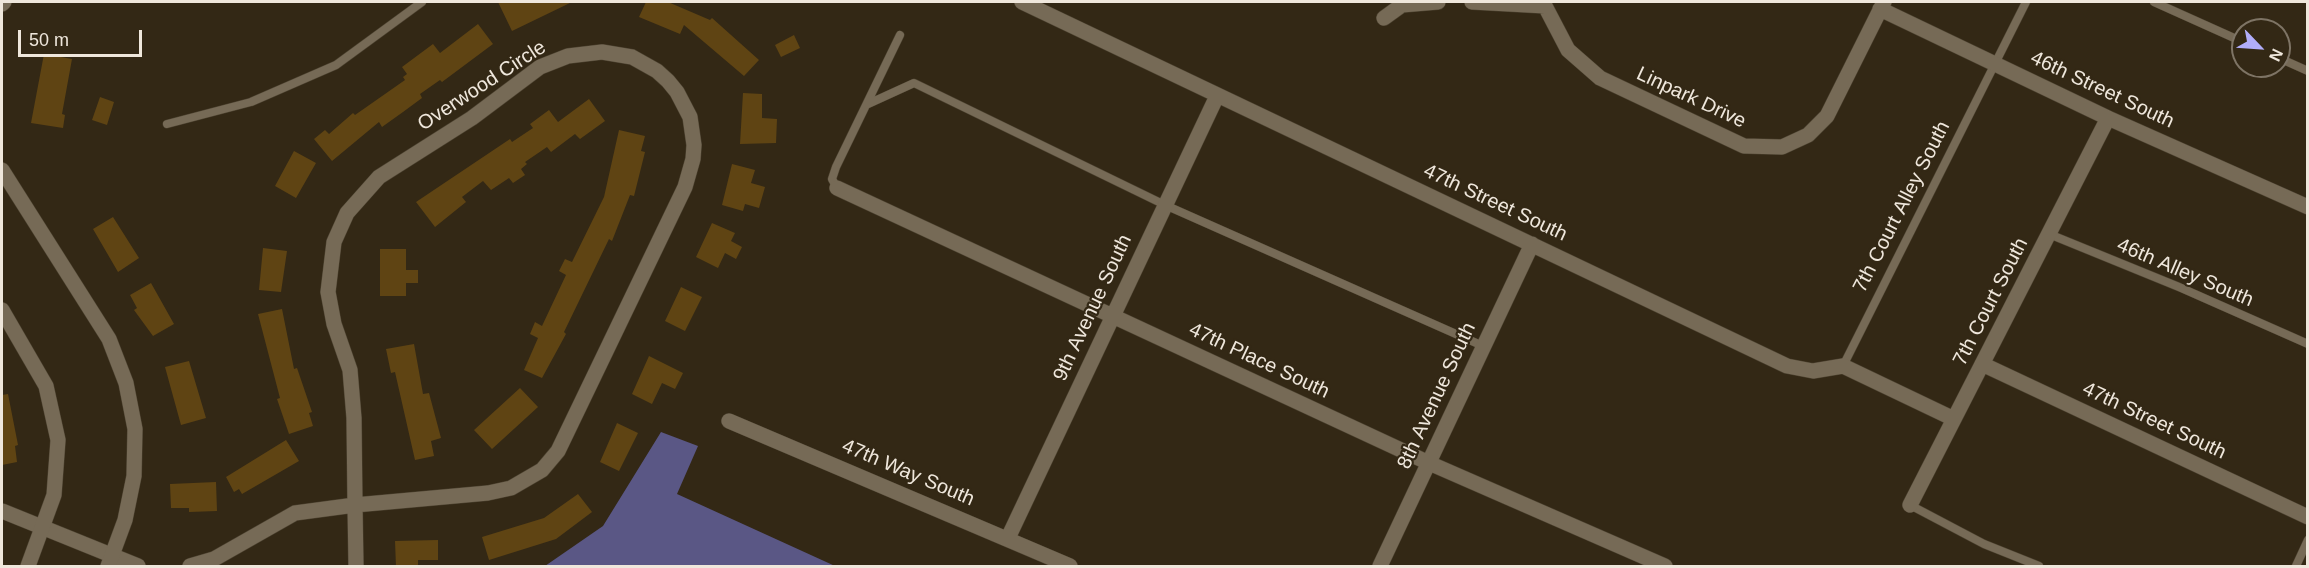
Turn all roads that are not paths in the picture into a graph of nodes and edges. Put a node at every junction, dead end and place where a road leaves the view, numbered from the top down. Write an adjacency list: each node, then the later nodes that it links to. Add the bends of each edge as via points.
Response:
1 (422, 2): 18 (lane, via 336,65 251,102)
2 (1022, 2): 15 (street, 47th Street South)
3 (1438, 2): 9 (street, via 1402,5)
4 (1472, 2): 7 (street)
5 (2026, 2): 12 (lane, 7th Court Alley South)
6 (2154, 2): 11 (lane)
7 (1546, 4): 8 (street, Linpark Drive, via 1568,50 1600,78 1744,146 1782,147 1808,135 1827,116)
8 (1882, 5): 12 (street, 46th Street South)
9 (1384, 18)
10 (900, 35): 16 (lane)
11 (2231, 37)
12 (1993, 63): 17 (street, 46th Street South); 30 (lane, 7th Court Alley South)
13 (2291, 64): 14 (lane)
14 (2307, 71)
15 (1216, 96): 21 (street, 9th Avenue South); 24 (street, 47th Street South)
16 (868, 104): 20 (lane, via 832,179); 21 (lane, via 914,83)
17 (2109, 118): 22 (street, 46th Street South); 23 (street, 7th Court South)
18 (167, 124)
19 (2, 170): 41 (street, via 109,339 126,383 135,429 134,476 125,520)
20 (837, 188): 26 (street, 47th Place South)
21 (1165, 205): 26 (street, 9th Avenue South); 28 (lane)
22 (2307, 207)
23 (2049, 234): 27 (lane, 46th Alley South); 29 (street, 7th Court South)
24 (1532, 244): 28 (street, 8th Avenue South); 30 (street, 47th Street South, via 1787,366 1813,371)
25 (2, 310): 38 (street, via 46,386 56,422 57,477)
26 (1112, 316): 33 (street, 47th Place South); 39 (street, 9th Avenue South)
27 (2307, 344)
28 (1484, 346): 33 (street, 8th Avenue South)
29 (1982, 364): 31 (street, 7th Court South); 37 (street, 47th Street South)
30 (1842, 366): 31 (street)
31 (1954, 419): 35 (street, 7th Court South)
32 (729, 421): 39 (street, 47th Way South)
33 (1429, 463): 47 (street, 8th Avenue South); 48 (street, 47th Place South)
34 (355, 505): 34 (street, Overwood Circle, via 350,370 328,292 332,250 347,213 379,177 554,61 585,52 618,53 657,71 677,92 690,117 694,145 690,173 558,451 542,470 511,488); 44 (street, Overwood Circle, via 306,510 282,518 214,559); 45 (street)
35 (1910, 505): 49 (lane, via 1984,544)
36 (2, 511): 38 (street)
37 (2307, 517)
38 (43, 530): 41 (street); 42 (street)
39 (1008, 538): 46 (street, 47th Way South)
40 (2307, 540): 50 (lane)
41 (110, 562): 43 (street)
42 (28, 567)
43 (138, 567)
44 (190, 567)
45 (356, 567)
46 (1070, 567)
47 (1380, 567)
48 (1665, 567)
49 (2039, 567)
50 (2296, 567)

